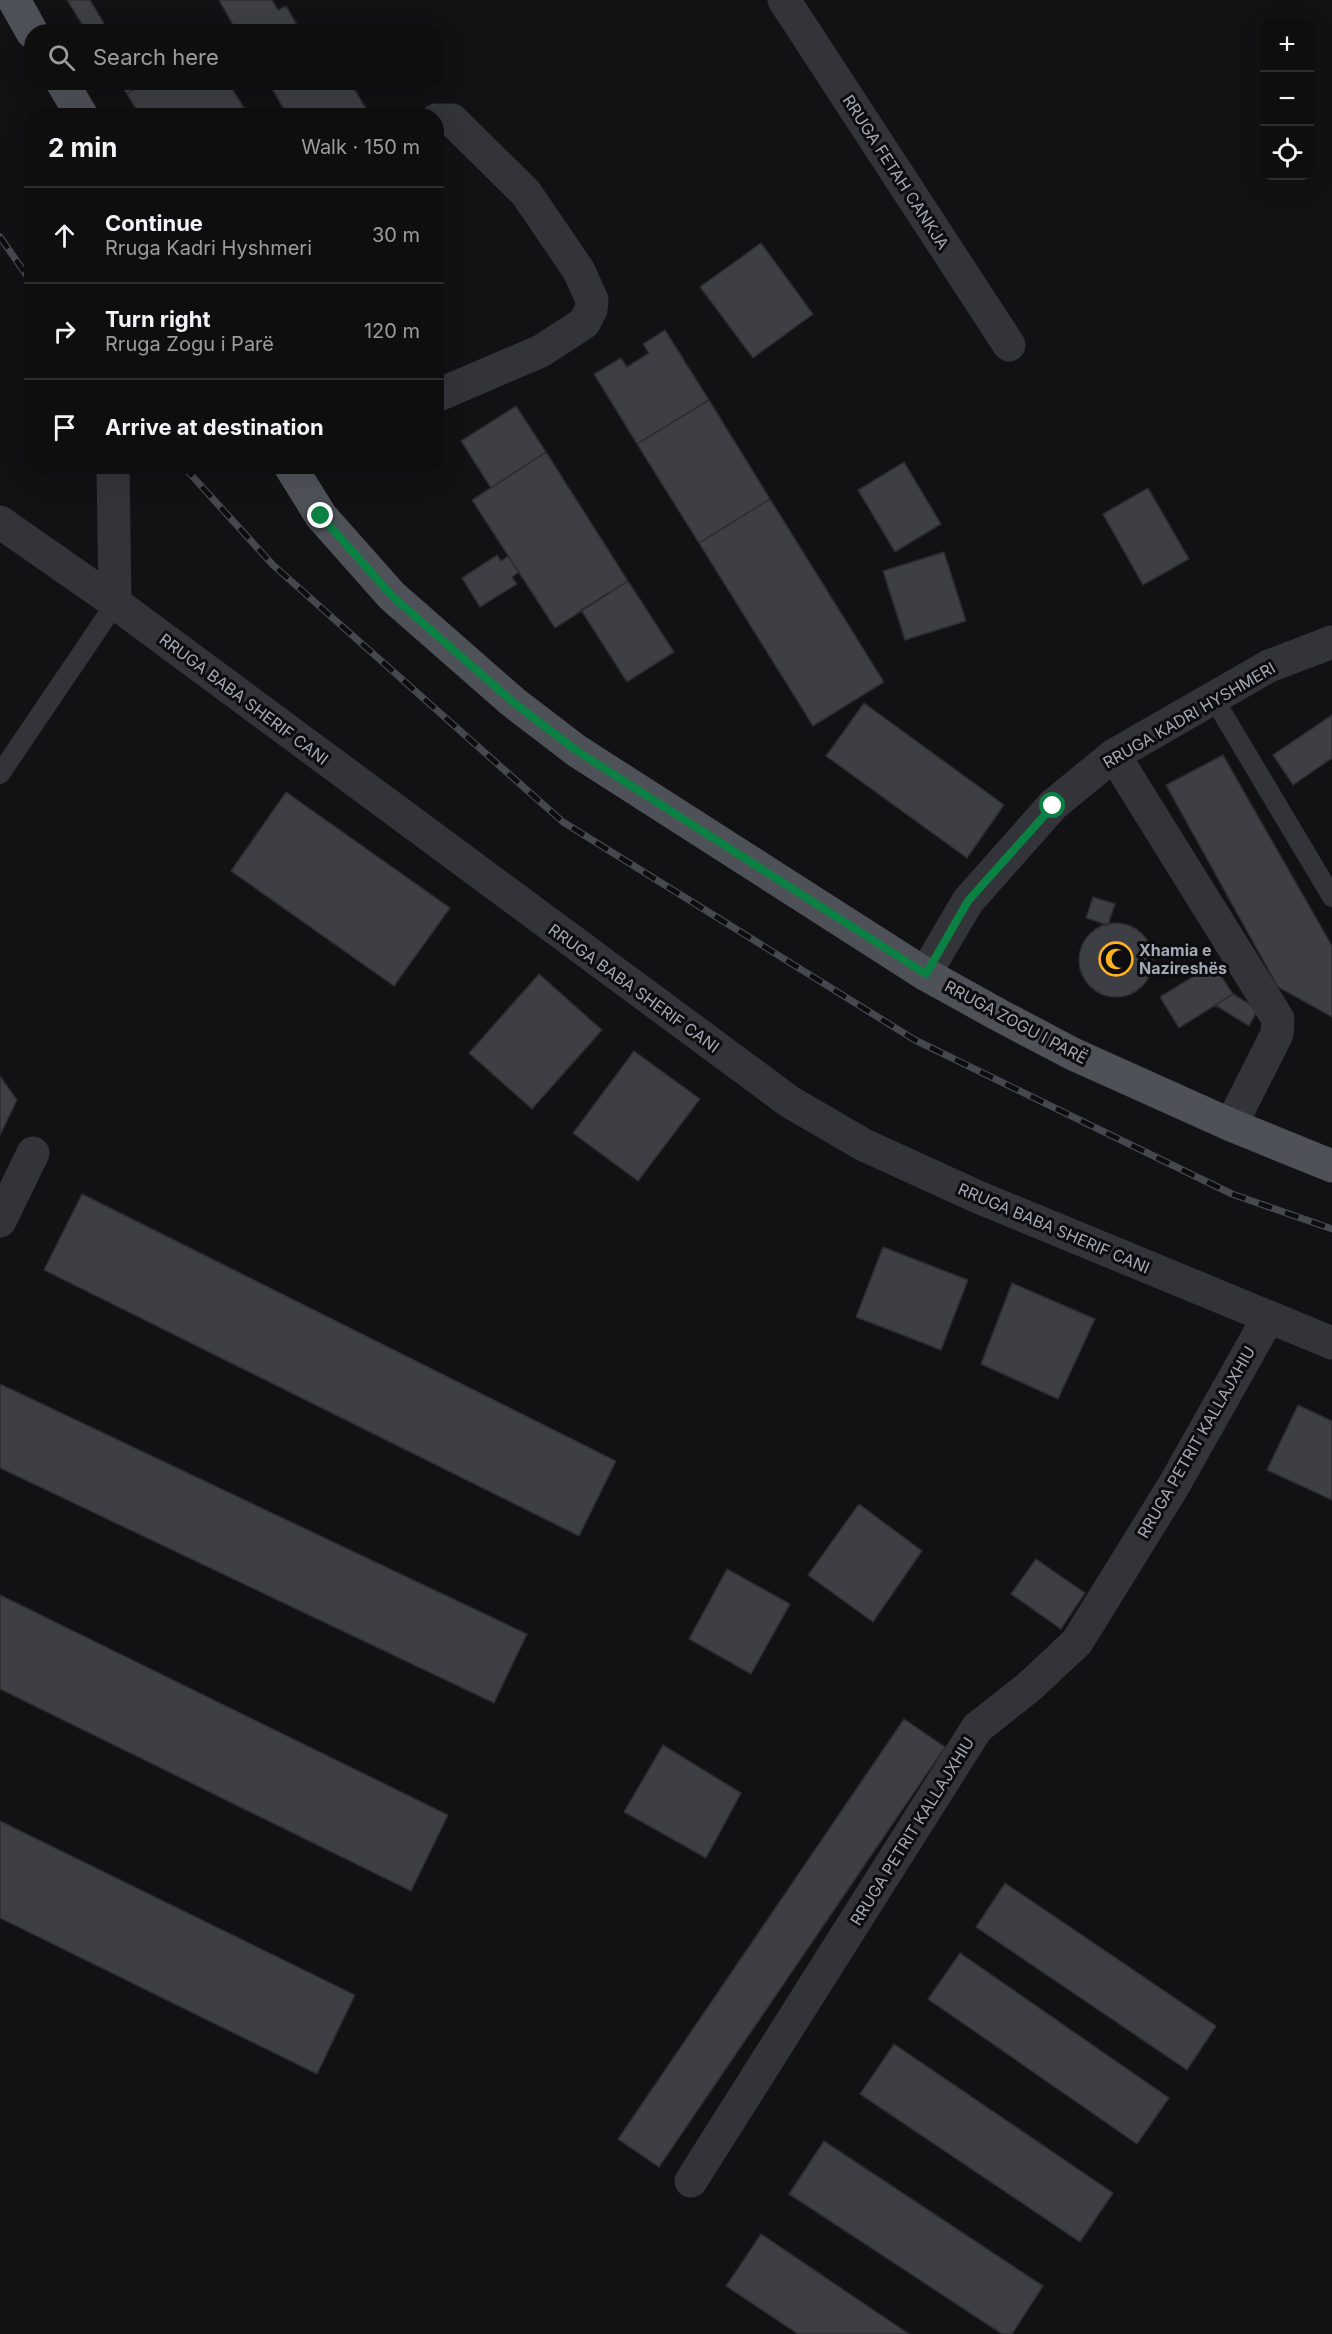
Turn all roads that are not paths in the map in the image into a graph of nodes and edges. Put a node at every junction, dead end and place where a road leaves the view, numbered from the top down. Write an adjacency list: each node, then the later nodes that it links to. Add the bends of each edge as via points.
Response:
1 (14, 0): 3 (main road)
2 (784, 0): 7 (street, RRUGA FETAH CANKJA)
3 (28, 24)
4 (67, 90): 5 (main road)
5 (77, 108)
6 (444, 120): 8 (street, via 452,120 526,193 579,271 592,300 584,322 541,351)
7 (1009, 345)
8 (444, 393)
9 (113, 474): 12 (street)
10 (295, 474): 18 (main road, RRUGA ZOGU I PARË, via 321,516 384,589 513,702 577,751)
11 (0, 522): 12 (street, RRUGA BABA SHERIF CANI)
12 (116, 604): 16 (lane); 23 (street, RRUGA BABA SHERIF CANI, via 790,1102 864,1145 968,1193)
13 (1332, 642): 14 (street, RRUGA KADRI HYSHMERI, via 1269,666)
14 (1214, 699): 15 (street, RRUGA KADRI HYSHMERI); 17 (lane)
15 (1114, 755): 18 (street, RRUGA KADRI HYSHMERI, via 1053,806 968,901); 19 (street, via 1278,1020 1277,1034)
16 (0, 774)
17 (1332, 897)
18 (926, 974): 19 (main road, RRUGA ZOGU I PARË, via 1073,1054)
19 (1231, 1125): 21 (main road, RRUGA ZOGU I PARË)
20 (33, 1152): 22 (street)
21 (1332, 1166)
22 (0, 1221)
23 (1268, 1318): 24 (street, RRUGA BABA SHERIF CANI); 25 (street, RRUGA PETRIT KALLAJXHIU, via 1174,1485 1077,1642 977,1728)
24 (1332, 1343)
25 (691, 2181)

